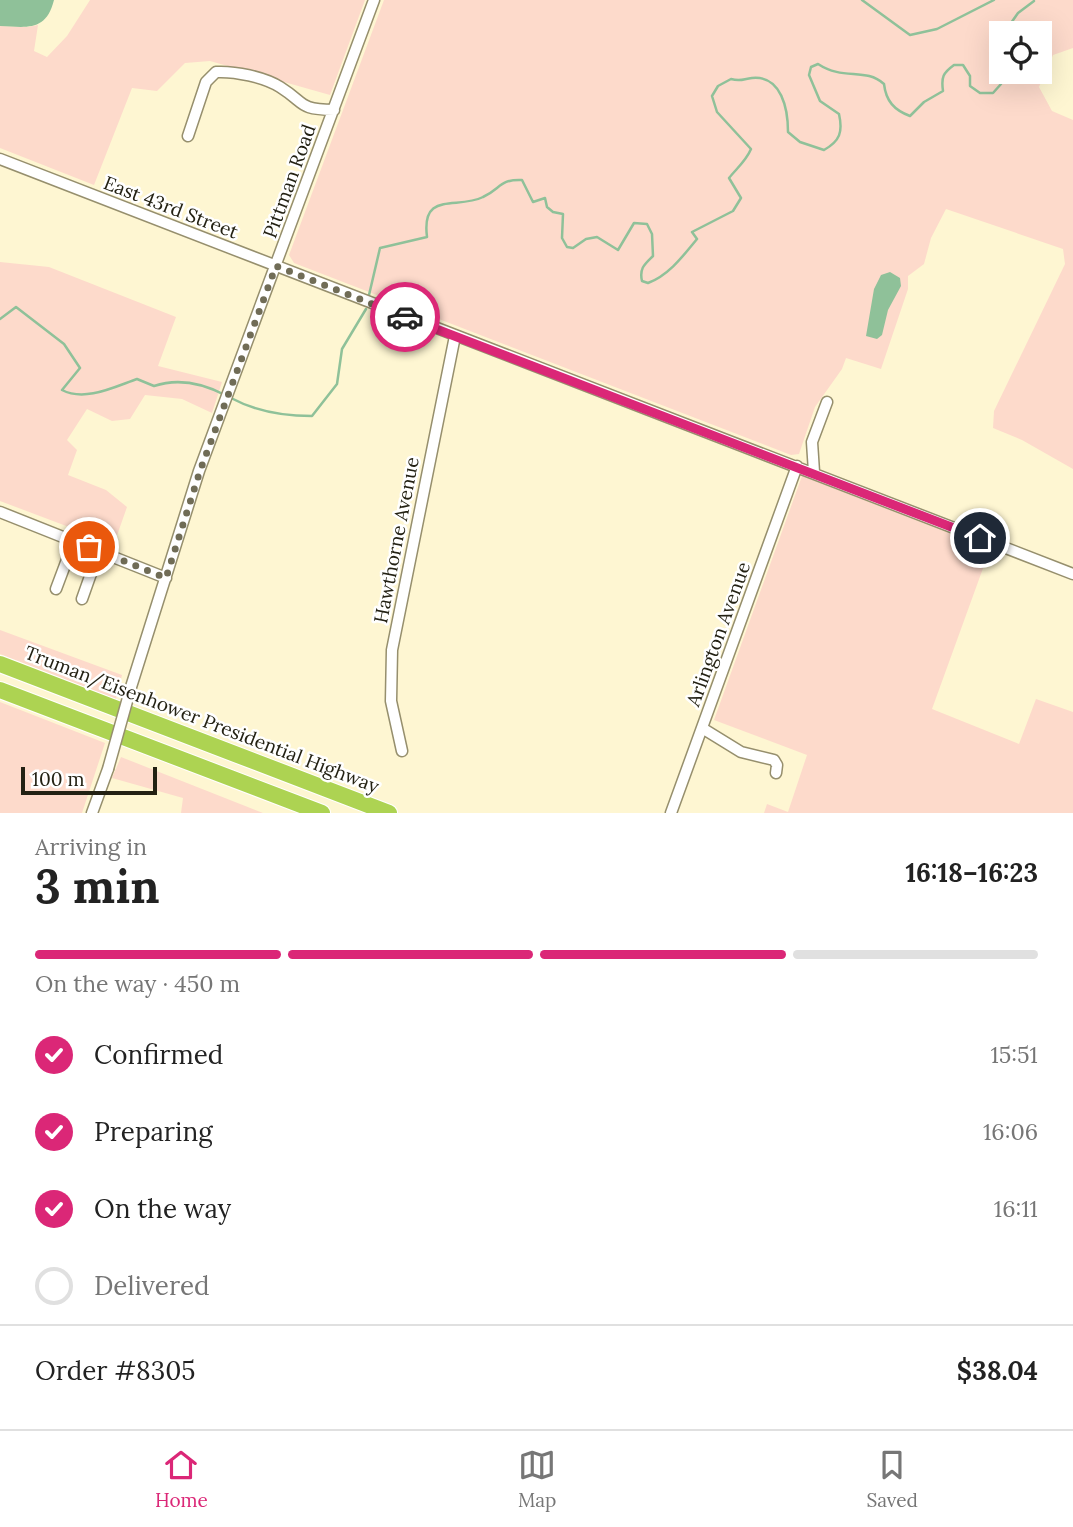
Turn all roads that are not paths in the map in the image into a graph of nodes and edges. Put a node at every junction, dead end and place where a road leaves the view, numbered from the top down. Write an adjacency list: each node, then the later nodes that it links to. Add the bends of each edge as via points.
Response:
1 (374, 0): 2 (street, Pittman Road)
2 (334, 110): 3 (street, via 312,110 280,88 244,75 216,72 206,82); 5 (street, Pittman Road)
3 (188, 136)
4 (0, 159): 5 (street, East 43rd Street)
5 (276, 266): 6 (street, East 43rd Street); 14 (street, Pittman Road)
6 (455, 337): 8 (street, East 43rd Street); 20 (street, Hawthorne Avenue, via 392,650 391,701)
7 (827, 402): 9 (street, via 812,442)
8 (797, 466): 9 (street, East 43rd Street); 19 (street, Arlington Avenue)
9 (814, 472): 13 (street, East 43rd Street)
10 (0, 512): 11 (street)
11 (74, 541): 12 (street); 15 (street)
12 (99, 551): 14 (street); 16 (street)
13 (1073, 574)
14 (166, 578): 22 (street, Pittman Road, bridge)
15 (56, 589)
16 (82, 599)
17 (0, 664): 24 (highway, Truman/Eisenhower Presidential Highway)
18 (0, 690): 23 (highway)
19 (702, 728): 21 (street, via 741,752 774,760); 25 (street, Arlington Avenue)
20 (402, 751)
21 (776, 773)
22 (92, 813)
23 (322, 813)
24 (389, 813)
25 (671, 813)

